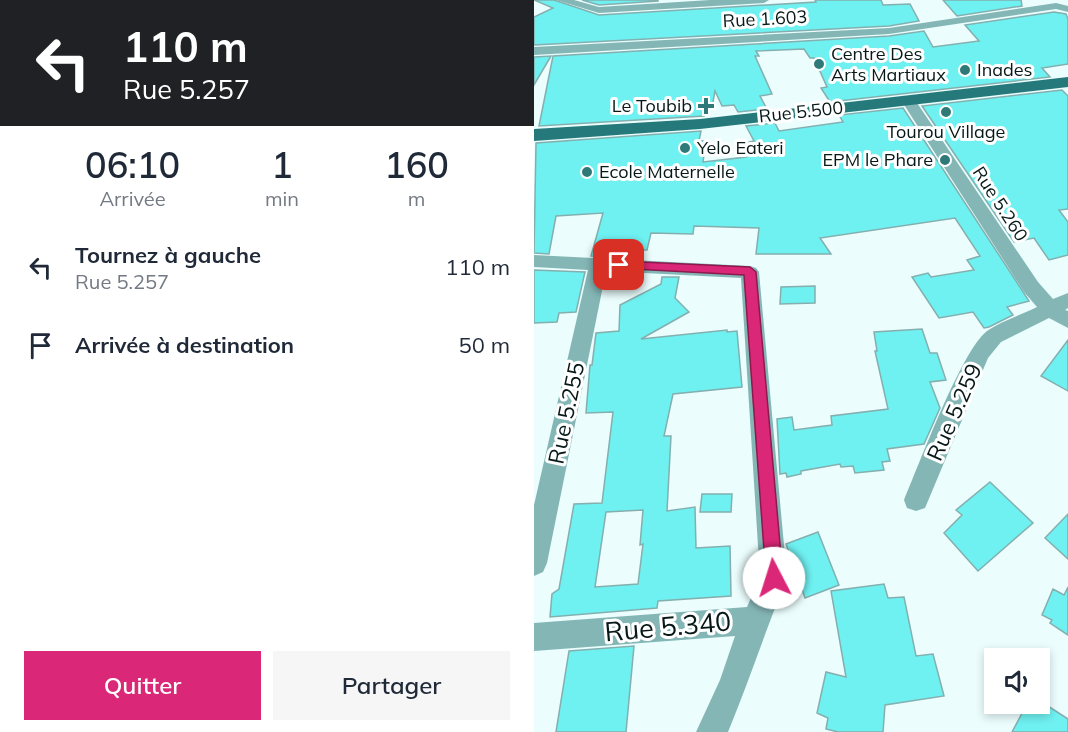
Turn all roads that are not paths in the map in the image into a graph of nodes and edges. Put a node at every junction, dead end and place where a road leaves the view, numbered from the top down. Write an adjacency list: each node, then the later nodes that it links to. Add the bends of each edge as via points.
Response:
1 (561, 0): 2 (street, via 599,10)
2 (764, 0)
3 (1034, 1): 4 (street)
4 (1062, 8): 5 (street, Rue 1.603, via 889,31)
5 (534, 51)
6 (1068, 82): 7 (main road, Rue 5.500)
7 (908, 100): 8 (main road, Rue 5.500, via 700,123); 11 (street, Rue 5.260, via 1031,287)
8 (534, 135)
9 (534, 261): 10 (street)
10 (598, 264): 13 (street, Rue 5.255); 14 (street, via 750,272 774,578)
11 (1062, 310): 12 (street, Rue 5.259, via 994,337 981,352)
12 (916, 500)
13 (534, 563)
14 (754, 620): 15 (street, Rue 5.340); 16 (street, Rue 5.340)
15 (534, 638)
16 (712, 732)

